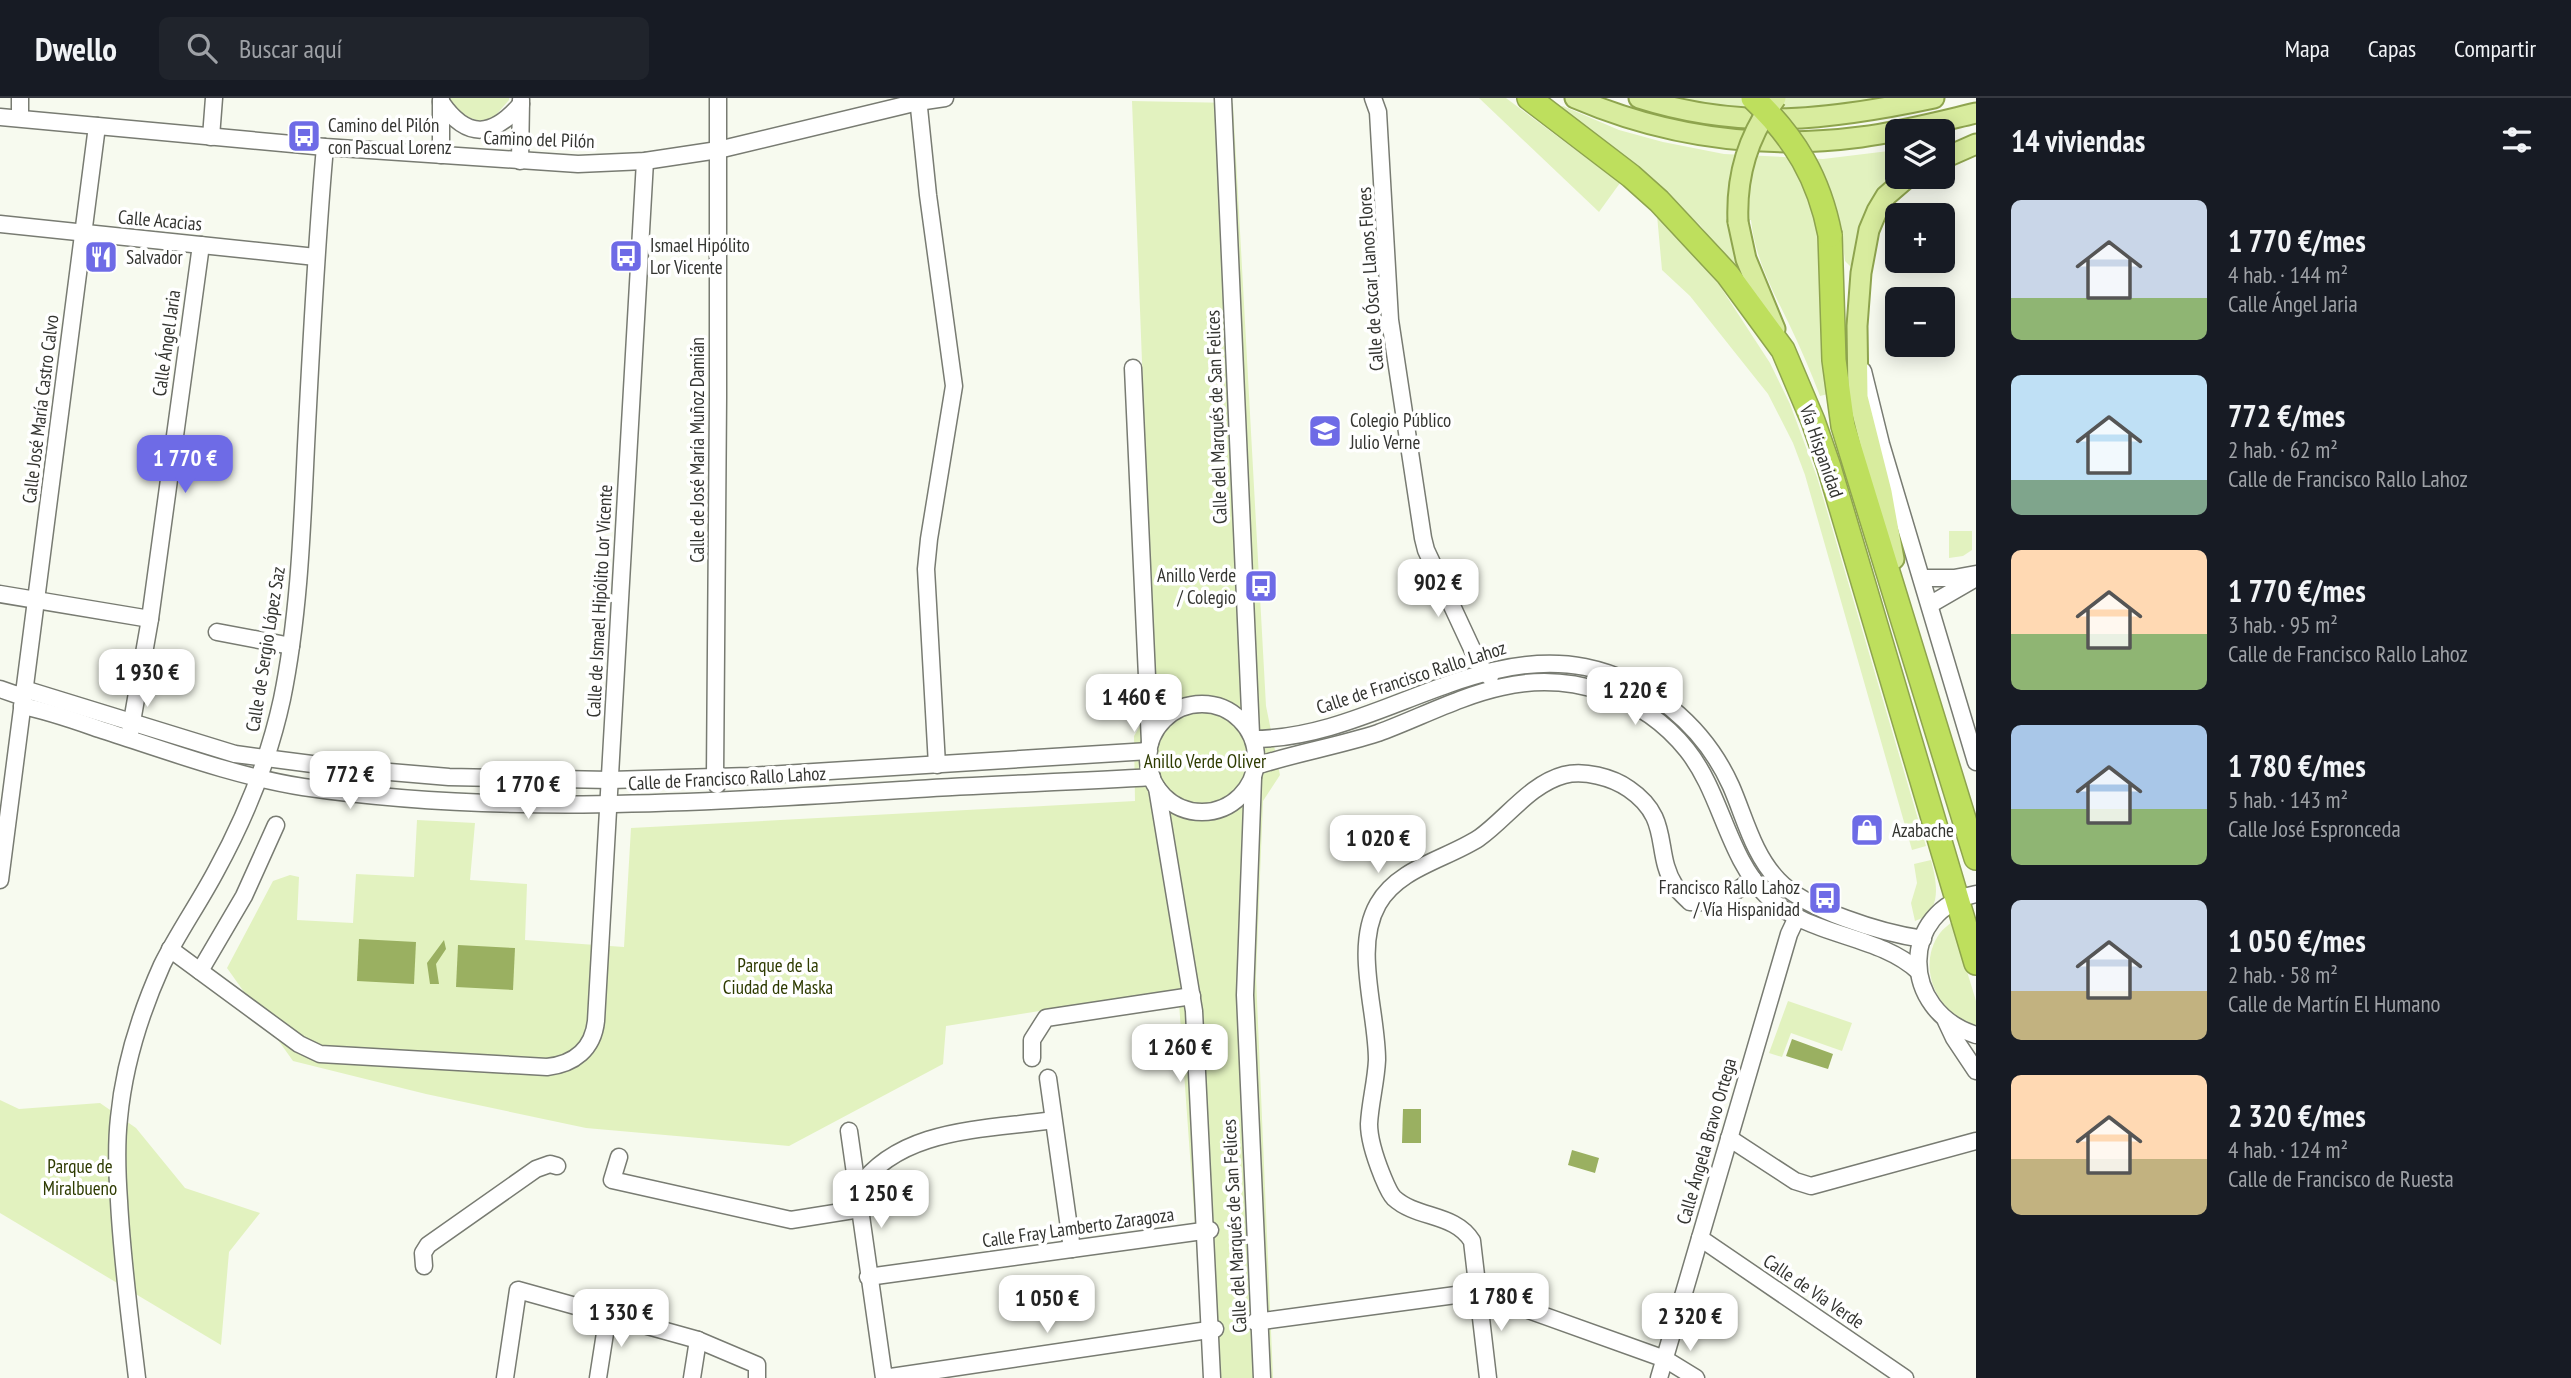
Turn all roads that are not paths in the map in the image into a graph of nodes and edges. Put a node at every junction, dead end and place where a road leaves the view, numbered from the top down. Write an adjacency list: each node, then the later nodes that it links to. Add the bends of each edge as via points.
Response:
1 (20, 98): 18 (street)
2 (214, 98): 20 (street)
3 (718, 98): 23 (street, Calle de José María Muñoz Damián)
4 (945, 98): 14 (street, Camino del Pilón)
5 (1223, 98): 50 (street, Calle del Marqués de San Felices)
6 (1373, 98): 45 (street, Calle de Óscar Llanos Flores, via 1378,112 1391,331 1424,545)
7 (1529, 98): 34 (highway, Vía Hispanidad, via 1659,201 1727,275)
8 (1575, 98): 16 (main road, via 1662,128 1774,143 1862,137)
9 (1639, 98): 12 (main road, via 1689,111 1770,120 1846,115)
10 (1753, 98): 42 (highway, Vía Hispanidad, bridge, via 1791,141 1818,189 1830,235 1837,394 1843,426)
11 (1776, 98): 34 (main road, bridge, via 1745,156 1738,187 1738,222 1754,283)
12 (1934, 98)
13 (442, 100): 15 (street, via 456,121 475,130 495,127 510,117); 25 (street)
14 (918, 100): 23 (street, Camino del Pilón); 54 (street, via 954,387 926,569)
15 (521, 101): 26 (street)
16 (1976, 113)
17 (0, 117): 18 (street, Camino del Pilón)
18 (20, 118): 19 (street, Camino del Pilón)
19 (97, 126): 20 (street, Camino del Pilón); 30 (street, Calle José María Castro Calvo)
20 (211, 137): 22 (street, Camino del Pilón)
21 (1976, 144): 24 (main road)
22 (325, 147): 25 (street, Camino del Pilón); 32 (street, Calle de Sergio López Saz)
23 (718, 150): 27 (street, Camino del Pilón); 56 (street, Calle de José María Muñoz Damián)
24 (1955, 153)
25 (441, 155): 26 (street, Camino del Pilón)
26 (520, 161): 27 (street, Camino del Pilón)
27 (645, 161): 58 (street, Calle de Ismael Hipólito Lor Vicente)
28 (1894, 189): 33 (main road, via 1869,230 1861,273)
29 (0, 224): 30 (street, Calle Acacias)
30 (83, 234): 31 (street, Calle Acacias); 39 (street, Calle José María Castro Calvo)
31 (201, 245): 32 (street, Calle Acacias); 41 (street, Calle Ángel Jaria)
32 (316, 257): 44 (street, Calle de Sergio López Saz, via 301,561)
33 (1858, 340): 37 (street, via 1881,444); 42 (main road, via 1858,397 1882,492)
34 (1783, 350): 67 (highway, Vía Hispanidad, via 1829,467)
35 (1133, 368): 51 (street)
36 (1976, 576): 37 (street); 40 (street)
37 (1922, 578): 40 (street)
38 (0, 594): 39 (street)
39 (36, 600): 41 (street); 48 (street, Calle José María Castro Calvo)
40 (1931, 604): 53 (street)
41 (150, 619): 49 (street, Calle Ángel Jaria)
42 (1904, 622): 64 (highway, Vía Hispanidad)
43 (217, 632): 44 (street)
44 (291, 646): 52 (street, Calle de Sergio López Saz)
45 (1483, 672): 46 (street, Calle de Óscar Llanos Flores); 50 (street, Calle de Francisco Rallo Lahoz, via 1329,727 1281,737); 69 (street, Calle de Francisco Rallo Lahoz, via 1558,663 1630,682 1683,717 1712,751 1762,859 1787,888 1835,913)
46 (1502, 687): 55 (street, Calle de Francisco Rallo Lahoz); 65 (street, Calle de Francisco Rallo Lahoz, via 1545,682 1585,686 1623,700 1658,721 1703,772)
47 (0, 690): 48 (street, Calle de Francisco Rallo Lahoz)
48 (23, 697): 49 (street, Calle de Francisco Rallo Lahoz); 61 (street, Calle José María Castro Calvo)
49 (131, 731): 52 (street, Calle de Francisco Rallo Lahoz); 57 (street, Calle de Francisco Rallo Lahoz)
50 (1252, 737): 51 (street, via 1231,712 1203,704 1164,719); 55 (street)
51 (1149, 747): 54 (street, Calle de Francisco Rallo Lahoz, via 1122,755); 59 (street)
52 (266, 758): 57 (street, Calle de Sergio López Saz); 58 (street, Calle de Francisco Rallo Lahoz, via 427,775)
53 (1976, 762)
54 (937, 765): 56 (street, Calle de Francisco Rallo Lahoz)
55 (1254, 772): 59 (street, via 1235,801 1205,812 1170,802); 95 (street, Calle del Marqués de San Felices, via 1245,985)
56 (715, 777): 58 (street, Calle de Francisco Rallo Lahoz); 60 (street, Calle de José María Muñoz Damián)
57 (259, 778): 62 (street, Calle de Francisco Rallo Lahoz, via 375,795); 70 (street, Calle de Sergio López Saz, via 217,871)
58 (610, 780): 62 (street, Calle de Ismael Hipólito Lor Vicente)
59 (1154, 783): 60 (street, Calle de Francisco Rallo Lahoz); 74 (street, Calle del Marqués de San Felices)
60 (723, 801): 62 (street, Calle de Francisco Rallo Lahoz)
61 (4, 802): 66 (street, Calle José María Castro Calvo)
62 (609, 804): 72 (street, Calle de Ismael Hipólito Lor Vicente, via 595,1029 580,1055 563,1065 320,1054 299,1044)
63 (276, 825): 72 (street, via 244,896)
64 (1976, 858)
65 (1753, 879): 68 (street, Calle de Francisco Rallo Lahoz, via 1771,900); 93 (street, via 1725,898 1690,902 1667,869 1660,826 1647,805 1611,779 1584,773 1563,775 1543,785 1480,837 1395,883 1378,904 1368,933 1366,960 1376,1021 1377,1061 1369,1124 1373,1147 1393,1197 1466,1231 1472,1241)
66 (0, 880)
67 (1967, 897): 69 (street, via 1942,911); 71 (highway, Vía Hispanidad)
68 (1797, 917): 73 (street, Calle de Francisco Rallo Lahoz, via 1898,957); 82 (street, Calle Ángela Bravo Ortega)
69 (1923, 939): 73 (street)
70 (170, 949): 72 (street, Calle de Ismael Hipólito Lor Vicente); 99 (street, Calle de Sergio López Saz, via 134,1037 118,1119 123,1264)
71 (1976, 963)
72 (200, 971)
73 (1918, 971): 75 (street, via 1928,999)
74 (1192, 996): 77 (street, via 1046,1018 1032,1040); 88 (street, Calle del Marqués de San Felices)
75 (1946, 1021): 76 (street); 78 (street)
76 (1976, 1035)
77 (1032, 1058)
78 (1976, 1071)
79 (1048, 1077): 80 (street)
80 (1053, 1120): 86 (street, via 925,1140 876,1168); 90 (street)
81 (849, 1131): 86 (street)
82 (1729, 1138): 83 (street, via 1795,1181 1811,1186); 89 (street, Calle Ángela Bravo Ortega)
83 (1976, 1141)
84 (619, 1157): 87 (street, via 612,1180 791,1220)
85 (557, 1166): 91 (street, via 536,1169 428,1245)
86 (858, 1188): 87 (street)
87 (860, 1209): 92 (street)
88 (1208, 1230): 90 (street, Calle Fray Lamberto Zaragoza); 96 (street, Calle del Marqués de San Felices)
89 (1700, 1238): 98 (street, Calle Ángela Bravo Ortega); 110 (street, Calle de Vía Verde)
90 (1072, 1249): 92 (street, Calle Fray Lamberto Zaragoza)
91 (424, 1266)
92 (868, 1277): 104 (street)
93 (1478, 1292): 95 (street); 98 (street); 107 (street)
94 (608, 1314): 97 (street); 100 (street, via 518,1290); 101 (street)
95 (1258, 1322): 106 (street, Calle del Marqués de San Felices)
96 (1212, 1329): 104 (street); 105 (street, Calle del Marqués de San Felices)
97 (698, 1340): 102 (street); 103 (street, via 757,1365)
98 (1665, 1359): 108 (street, Calle Ángela Bravo Ortega); 109 (street)
99 (137, 1378)
100 (505, 1378)
101 (598, 1378)
102 (692, 1378)
103 (757, 1378)
104 (884, 1378)
105 (1212, 1378)
106 (1262, 1378)
107 (1488, 1378)
108 (1659, 1378)
109 (1696, 1378)
110 (1905, 1378)

